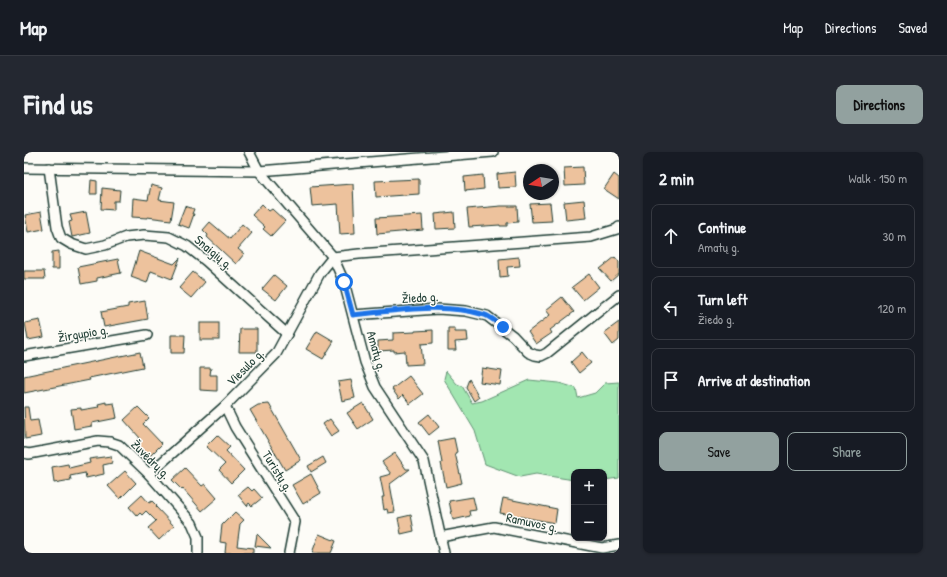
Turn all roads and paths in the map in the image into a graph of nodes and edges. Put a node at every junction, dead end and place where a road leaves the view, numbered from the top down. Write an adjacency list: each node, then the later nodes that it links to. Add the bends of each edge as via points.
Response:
1 (249, 152): 5 (street, Amatų g.)
2 (493, 152): 5 (street)
3 (24, 168): 4 (street)
4 (49, 168): 5 (street); 10 (street, Snaigių g., via 57,227 61,238 86,249 126,237 169,237 187,246 206,261)
5 (259, 171): 7 (street, Amatų g.)
6 (618, 230): 7 (street, via 591,237)
7 (333, 257): 9 (street, Amatų g., via 344,282); 10 (street, Viesulo g., via 320,273)
8 (619, 295): 9 (street, Žiedo g., via 541,356 528,352 513,336 487,316 466,311 438,308)
9 (353, 315): 16 (street, Amatų g., via 365,362 375,387 424,461)
10 (287, 334): 13 (street, Viesulo g., via 276,354)
11 (146, 335): 12 (street, Žirgupio g.)
12 (24, 356)
13 (225, 406): 15 (street, Viesulo g.); 19 (street, Turistų g., via 295,522)
14 (24, 453): 15 (street, Žuvėdrų g., via 98,441 110,442 119,445)
15 (149, 474): 18 (street, Žuvėdrų g., via 192,523 198,537)
16 (440, 536): 17 (street, Ramuvos g., via 494,527 602,548); 20 (street, Amatų g.)
17 (619, 546)
18 (198, 553)
19 (289, 553)
20 (444, 553)

